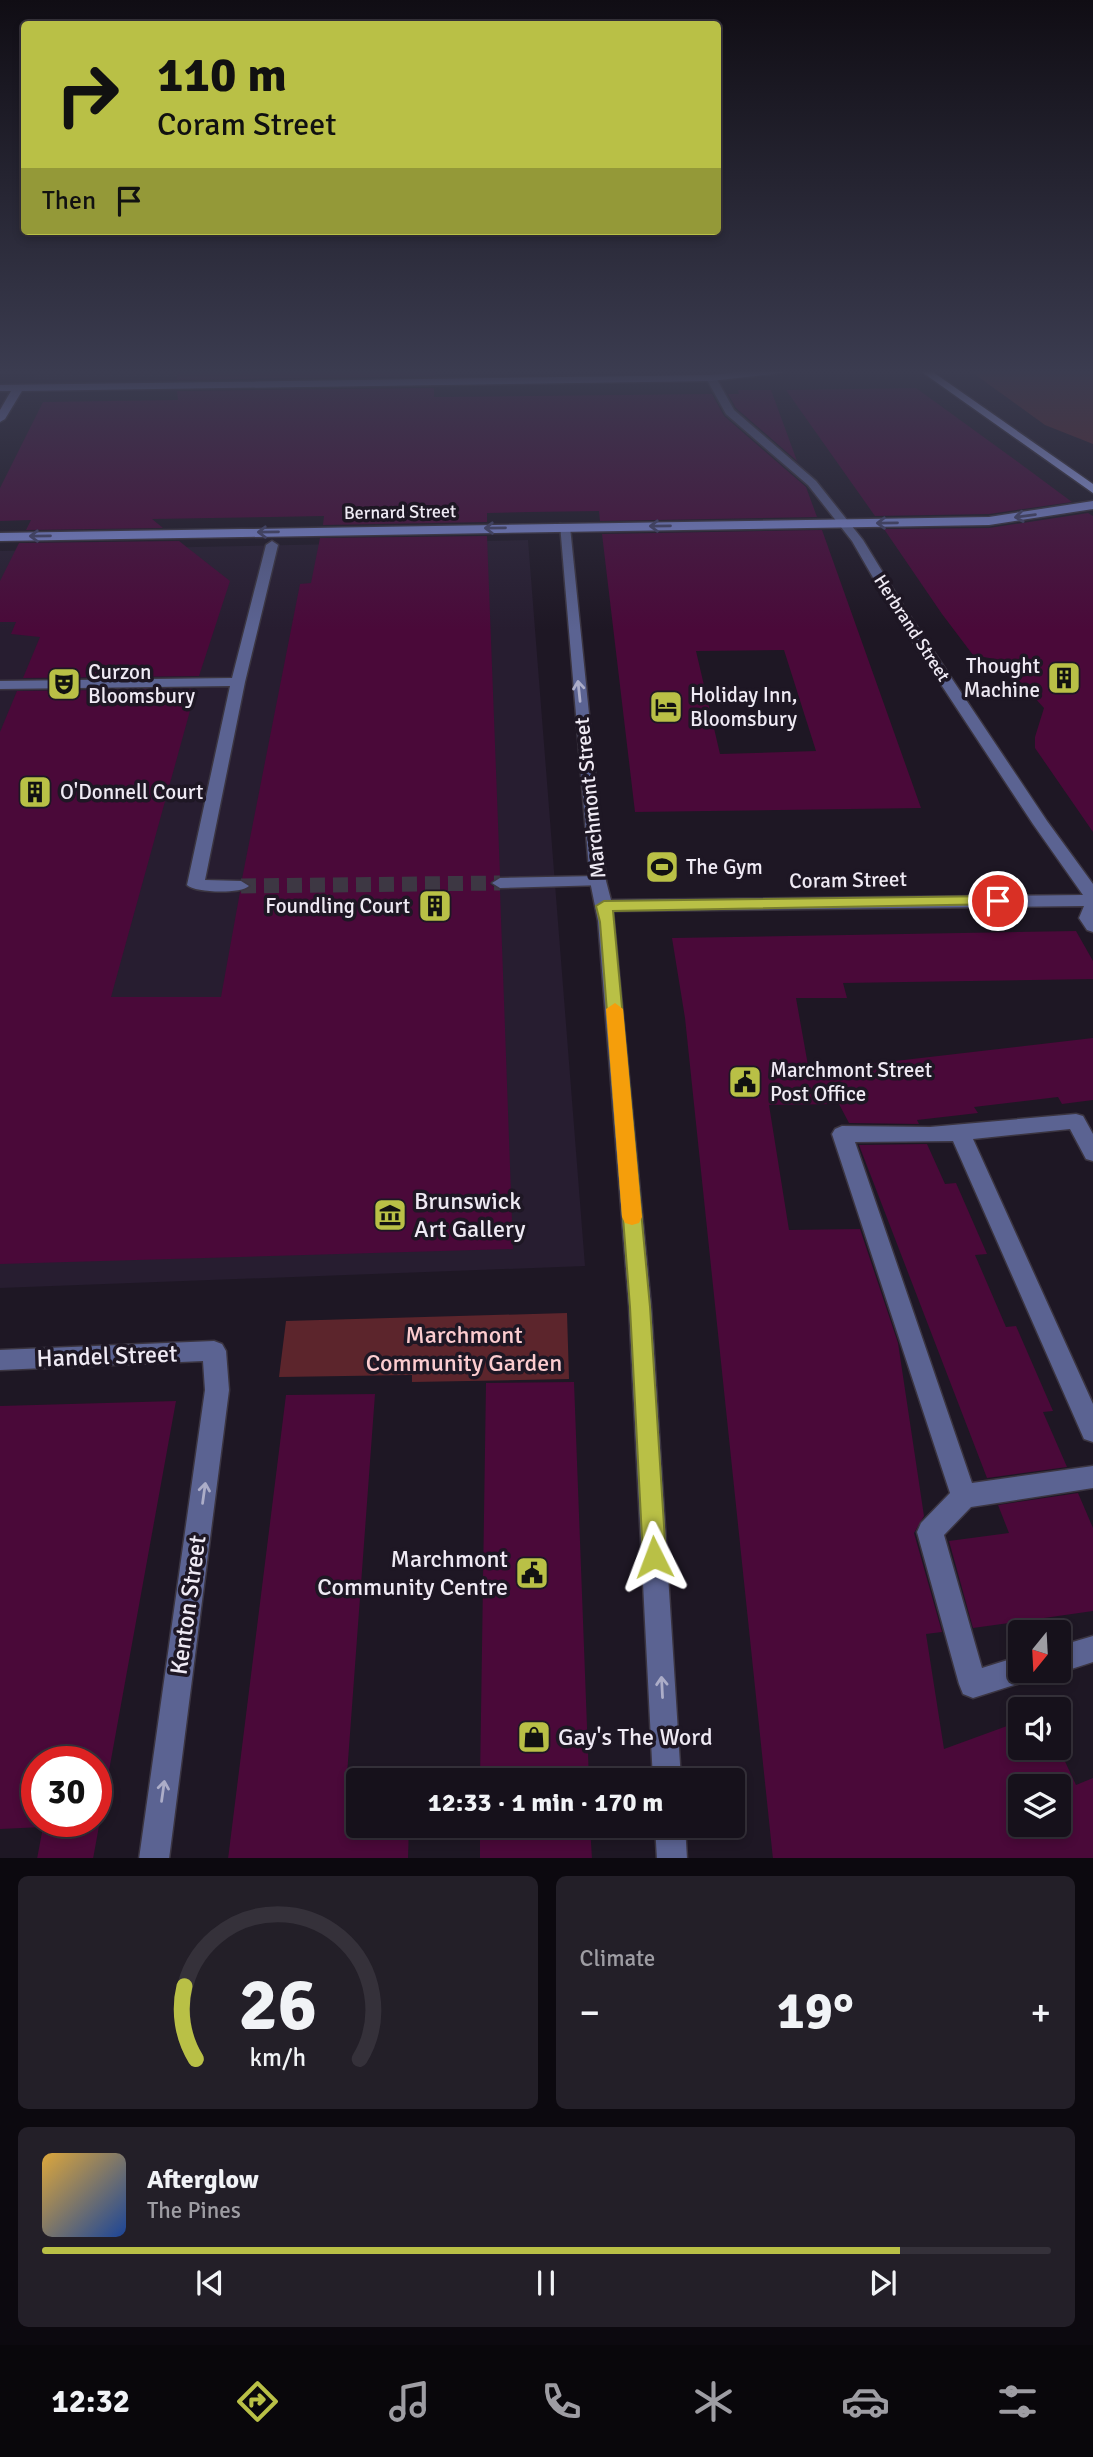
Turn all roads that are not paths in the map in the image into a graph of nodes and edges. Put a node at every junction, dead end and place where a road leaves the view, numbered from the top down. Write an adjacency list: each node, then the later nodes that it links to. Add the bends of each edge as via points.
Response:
1 (782, 457): 5 (street, Herbrand Street, via 812,483)
2 (1047, 457): 3 (main road)
3 (1093, 489)
4 (1093, 505): 5 (main road, Bernard Street, one-way to 5, via 989,521)
5 (844, 523): 6 (main road, Bernard Street, one-way to 6); 14 (street, Herbrand Street)
6 (564, 527): 7 (main road, Bernard Street, one-way to 7); 11 (street, Marchmont Street, one-way to 6)
7 (0, 537)
8 (272, 545): 9 (street)
9 (238, 682): 10 (street); 13 (street, via 195,886)
10 (0, 685)
11 (598, 881): 12 (street); 16 (street, Marchmont Street)
12 (500, 883)
13 (241, 886)
14 (1093, 898): 16 (street, Coram Street)
15 (1093, 905): 17 (street, via 1088,918)
16 (604, 906): 28 (street, Marchmont Street, one-way to 16, via 640,1307)
17 (1093, 926)
18 (960, 1133): 19 (street, via 1076,1121); 22 (street); 24 (street, via 842,1134)
19 (1093, 1153)
20 (214, 1351): 21 (street, Handel Street); 30 (street, Kenton Street, one-way to 20, via 217,1390)
21 (0, 1360)
22 (1093, 1431)
23 (1093, 1477): 24 (street)
24 (964, 1496): 27 (street, via 930,1532 973,1684)
25 (1093, 1649): 26 (street)
26 (1071, 1655)
27 (1008, 1674)
28 (666, 1768)
29 (671, 1838): 31 (street)
30 (154, 1858)
31 (672, 1858)

